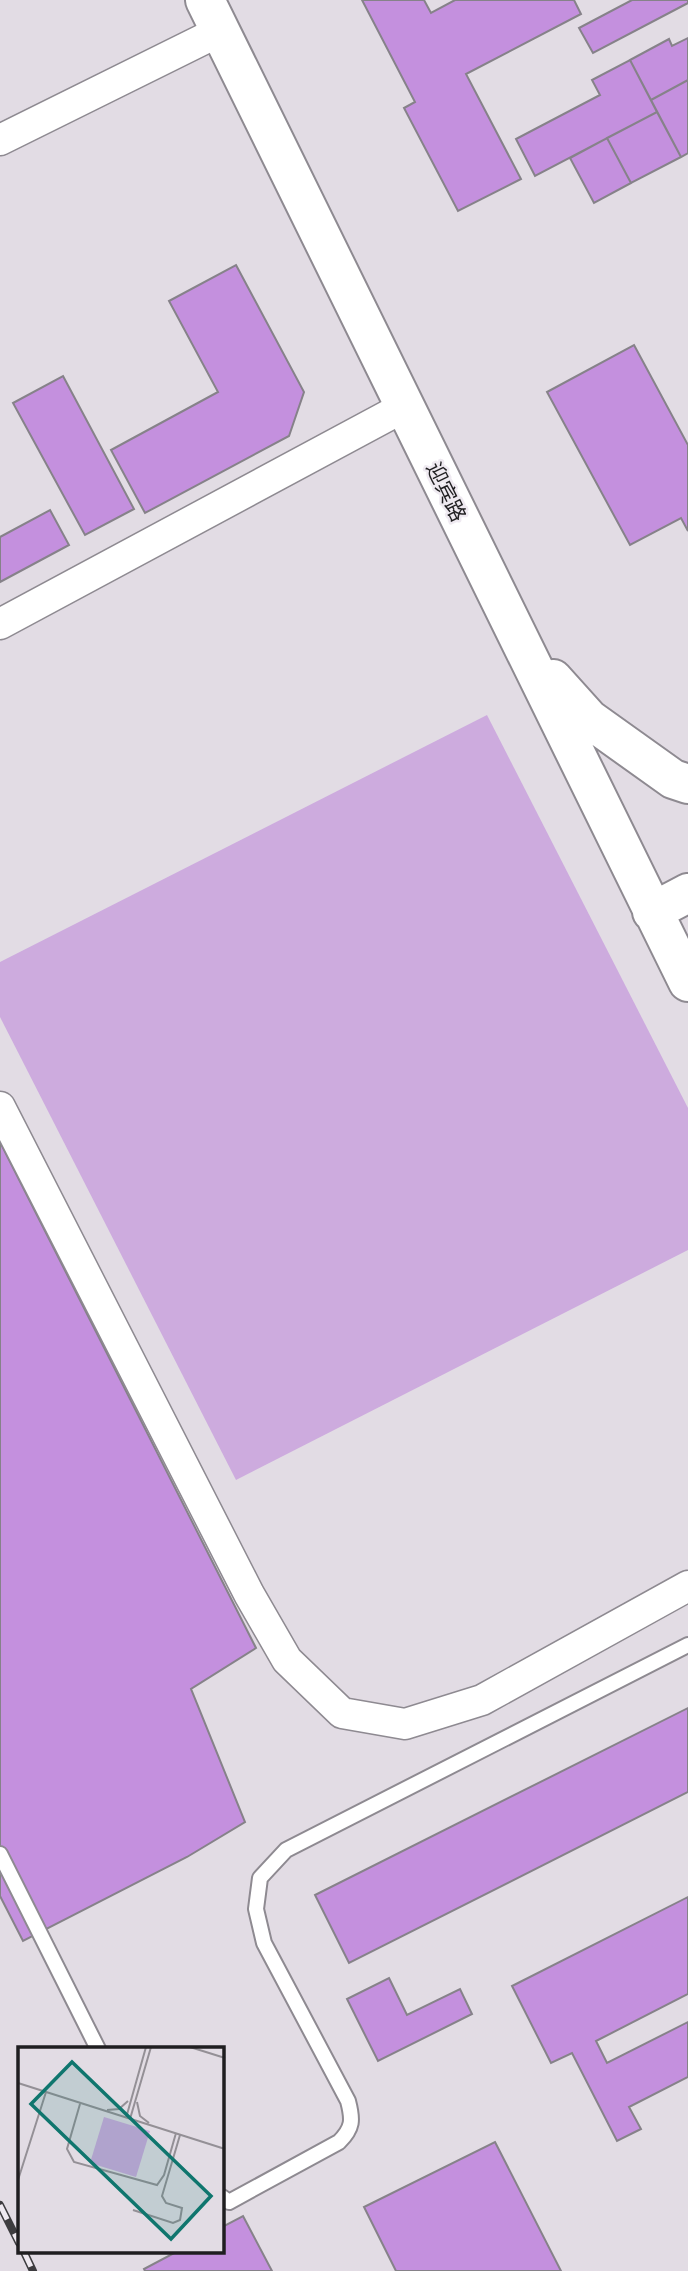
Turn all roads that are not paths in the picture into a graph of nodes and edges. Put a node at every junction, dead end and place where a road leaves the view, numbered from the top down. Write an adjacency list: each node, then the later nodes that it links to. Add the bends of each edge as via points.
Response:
1 (212, 16): 2 (street); 3 (main road, 迎宾路)
2 (0, 140)
3 (404, 407): 4 (street); 5 (main road, 迎宾路)
4 (0, 624)
5 (519, 641): 6 (main road, via 589,719 673,779); 8 (main road, 迎宾路)
6 (688, 783)
7 (688, 893): 8 (main road)
8 (652, 912): 9 (main road, 迎宾路)
9 (684, 963)
10 (0, 1107): 11 (street, via 286,1660 342,1713 405,1724 482,1700)
11 (681, 1590)
12 (688, 1645): 15 (lane, via 286,1850 260,1878 256,1909 264,1943 352,2116 348,2133 339,2142 229,2202)
13 (0, 1854): 14 (lane)
14 (97, 2047)
15 (224, 2198)

